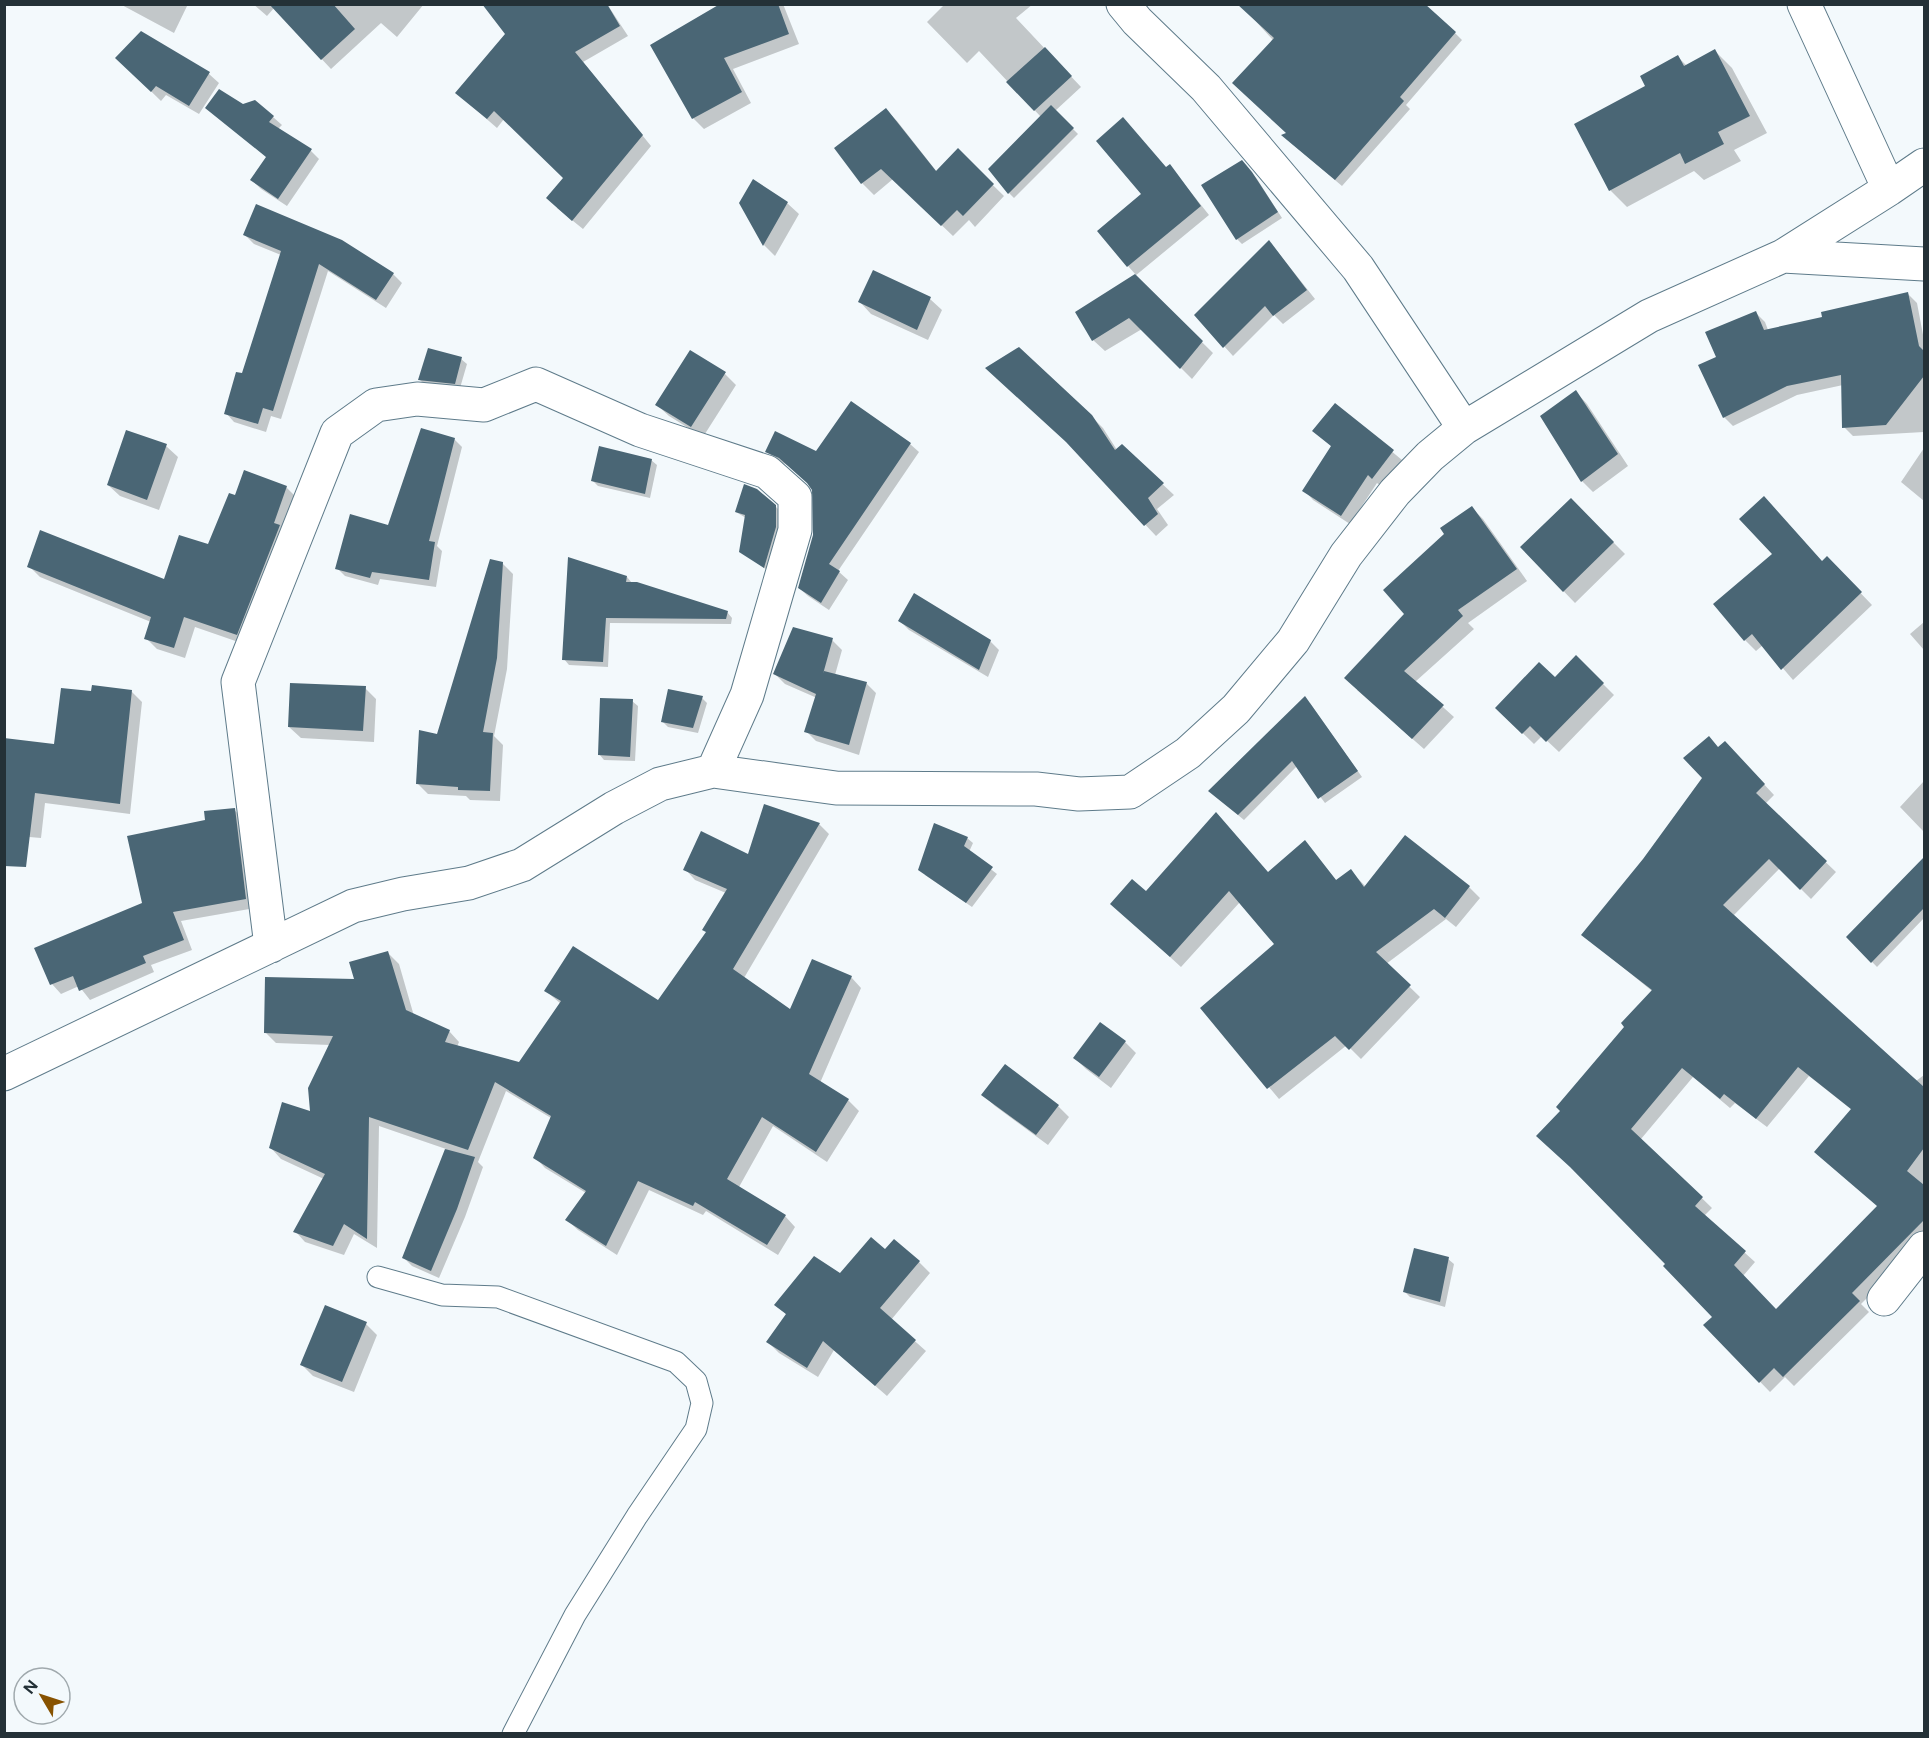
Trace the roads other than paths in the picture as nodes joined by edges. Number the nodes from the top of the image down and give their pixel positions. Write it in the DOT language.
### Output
graph roads {
  1 [pos="1123,4"];
  2 [pos="1804,4"];
  3 [pos="1924,165"];
  4 [pos="1889,189"];
  5 [pos="1783,256"];
  6 [pos="1924,264"];
  7 [pos="1464,428"];
  8 [pos="713,771"];
  9 [pos="271,946"];
  10 [pos="4,1074"];
  11 [pos="1924,1248"];
  12 [pos="378,1277"];
  13 [pos="1884,1299"];
  14 [pos="513,1734"];
  1 -- 7 [label="street"];
  2 -- 4 [label="street"];
  3 -- 4 [label="street"];
  4 -- 5 [label="street"];
  5 -- 6 [label="street"];
  5 -- 7 [label="street"];
  7 -- 8 [label="street"];
  8 -- 9 [label="street"];
  8 -- 9 [label="street"];
  9 -- 10 [label="street"];
  11 -- 13 [label="street"];
  12 -- 14 [label="lane"];
}
